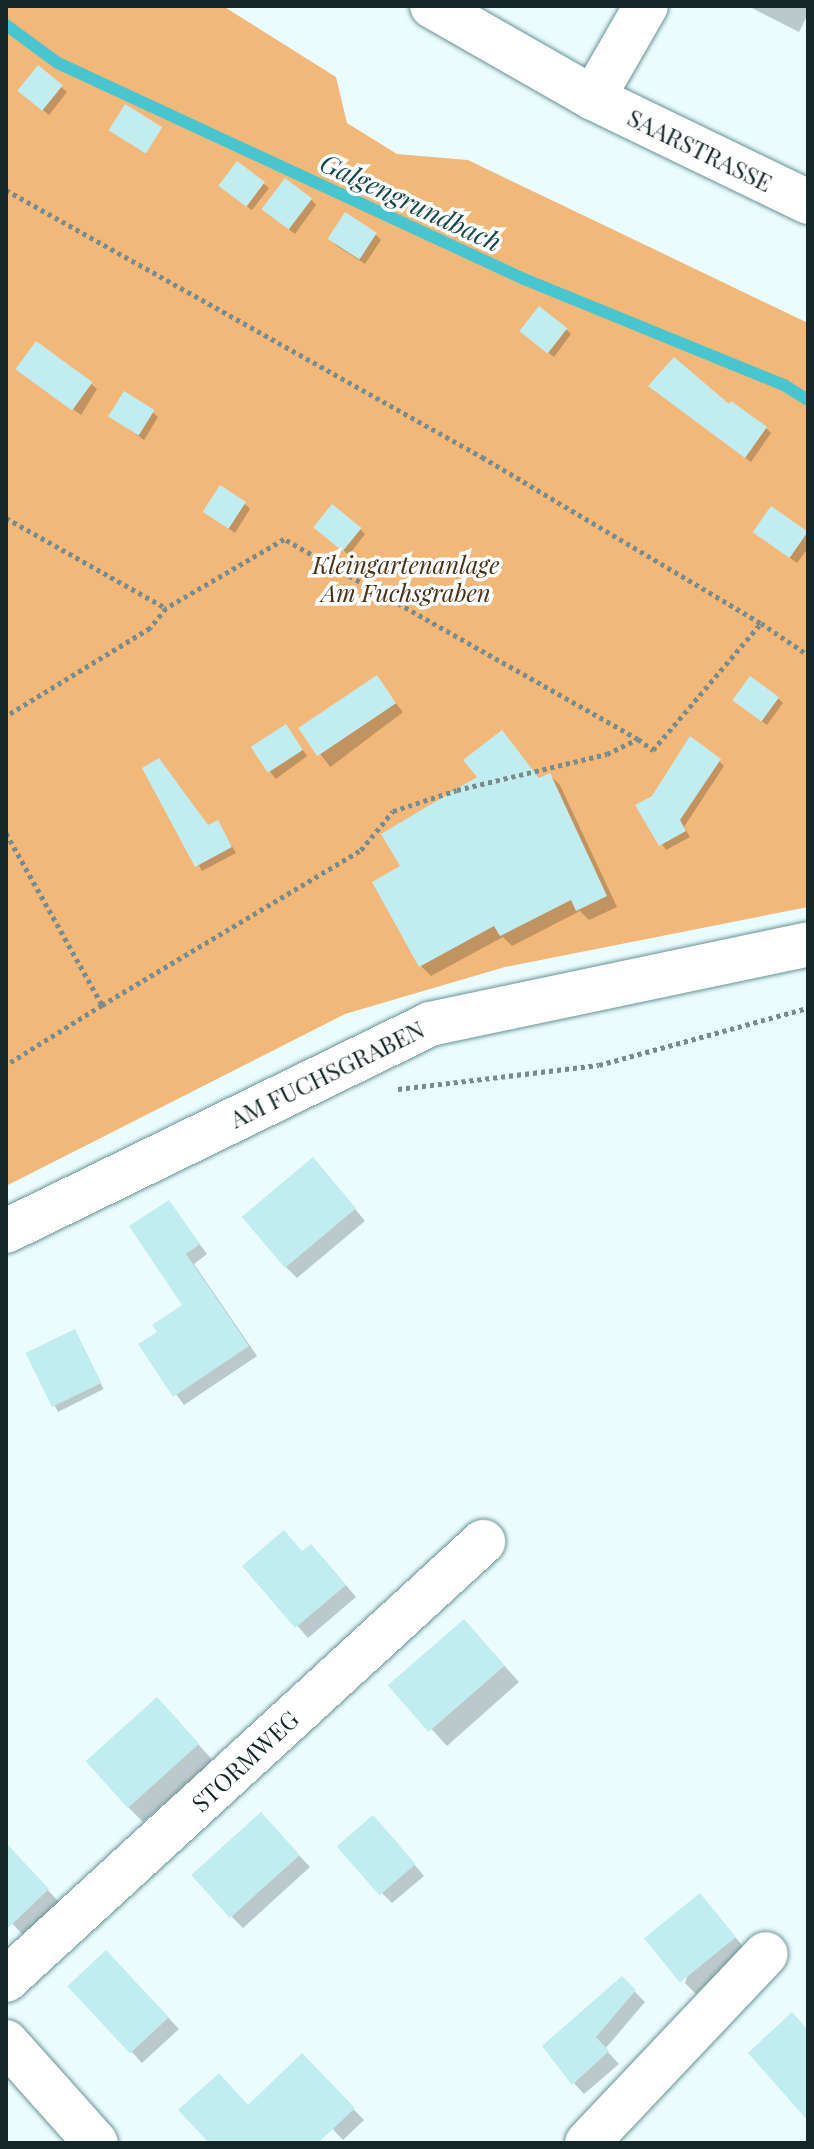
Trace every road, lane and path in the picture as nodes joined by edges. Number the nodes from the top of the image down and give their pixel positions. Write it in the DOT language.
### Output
graph roads {
  1 [pos="432,6"];
  2 [pos="646,6"];
  3 [pos="593,98"];
  4 [pos="6,190"];
  5 [pos="808,202"];
  6 [pos="6,518"];
  7 [pos="166,608"];
  8 [pos="761,623"];
  9 [pos="808,655"];
  10 [pos="6,716"];
  11 [pos="638,739"];
  12 [pos="6,833"];
  13 [pos="808,944"];
  14 [pos="102,1005"];
  15 [pos="808,1008"];
  16 [pos="6,1065"];
  17 [pos="384,1093"];
  18 [pos="6,1231"];
  19 [pos="483,1542"];
  20 [pos="766,1954"];
  21 [pos="6,1980"];
  22 [pos="6,2042"];
  23 [pos="96,2143"];
  24 [pos="587,2143"];
  1 -- 3 [label="street, SAARSTRASSE"];
  2 -- 3 [label="street"];
  3 -- 5 [label="street, SAARSTRASSE"];
  4 -- 8 [label="path"];
  6 -- 7 [label="path"];
  7 -- 10 [label="path"];
  7 -- 11 [label="path"];
  8 -- 9 [label="path"];
  8 -- 11 [label="path"];
  11 -- 14 [label="path"];
  12 -- 14 [label="path"];
  13 -- 18 [label="street, AM FUCHSGRABEN"];
  14 -- 16 [label="path"];
  15 -- 17 [label="path"];
  19 -- 21 [label="street, STORMWEG"];
  20 -- 24 [label="street"];
  22 -- 23 [label="street"];
}
